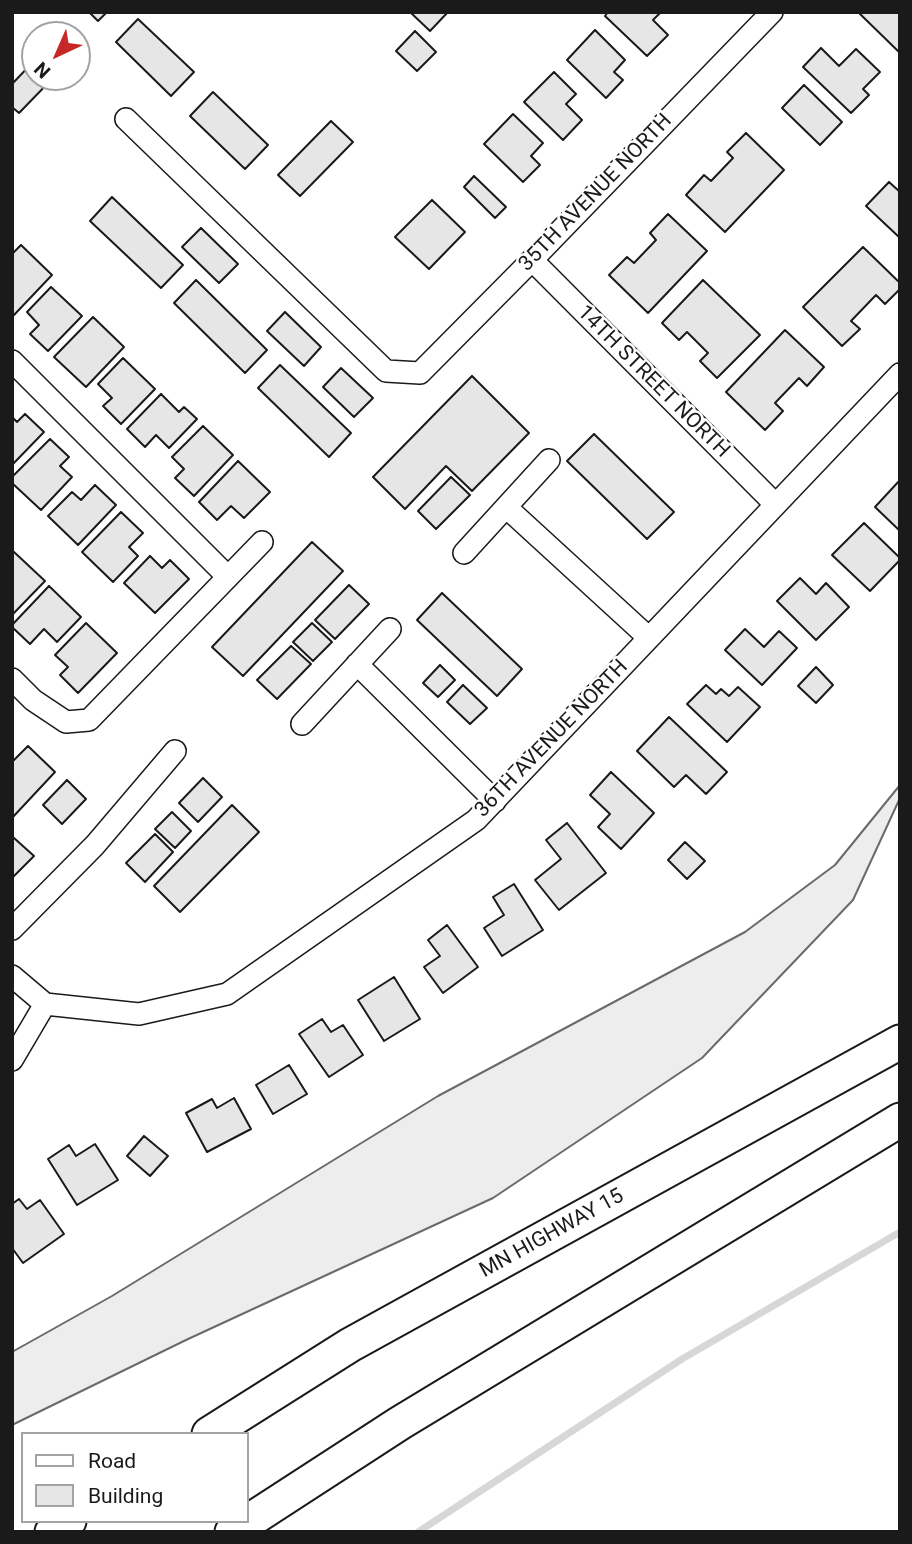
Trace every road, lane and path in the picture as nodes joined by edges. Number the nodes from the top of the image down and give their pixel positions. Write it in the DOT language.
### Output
graph roads {
  1 [pos="772,12"];
  2 [pos="126,120"];
  3 [pos="532,260"];
  4 [pos="12,361"];
  5 [pos="900,374"];
  6 [pos="549,460"];
  7 [pos="775,504"];
  8 [pos="506,507"];
  9 [pos="262,542"];
  10 [pos="464,553"];
  11 [pos="228,577"];
  12 [pos="390,629"];
  13 [pos="649,638"];
  14 [pos="357,664"];
  15 [pos="12,679"];
  16 [pos="302,724"];
  17 [pos="175,751"];
  18 [pos="495,801"];
  19 [pos="12,929"];
  20 [pos="12,976"];
  21 [pos="45,1004"];
  22 [pos="900,1042"];
  23 [pos="12,1060"];
  24 [pos="900,1120"];
  25 [pos="212,1432"];
  26 [pos="248,1522"];
  1 -- 3 [label="street, 35TH AVENUE NORTH"];
  2 -- 3 [label="street, 35TH AVENUE NORTH"];
  3 -- 7 [label="street, 14TH STREET NORTH"];
  4 -- 11 [label="street"];
  5 -- 7 [label="street, 36TH AVENUE NORTH"];
  6 -- 8 [label="street"];
  7 -- 13 [label="street, 36TH AVENUE NORTH"];
  8 -- 10 [label="street"];
  8 -- 13 [label="street"];
  9 -- 11 [label="street"];
  11 -- 15 [label="street"];
  12 -- 14 [label="street"];
  13 -- 18 [label="street, 36TH AVENUE NORTH"];
  14 -- 16 [label="street"];
  14 -- 18 [label="street"];
  17 -- 19 [label="street"];
  18 -- 21 [label="street, 36TH AVENUE NORTH"];
  20 -- 21 [label="street"];
  21 -- 23 [label="street"];
  22 -- 25 [label="highway, MN HIGHWAY 15"];
  24 -- 26 [label="highway"];
}
